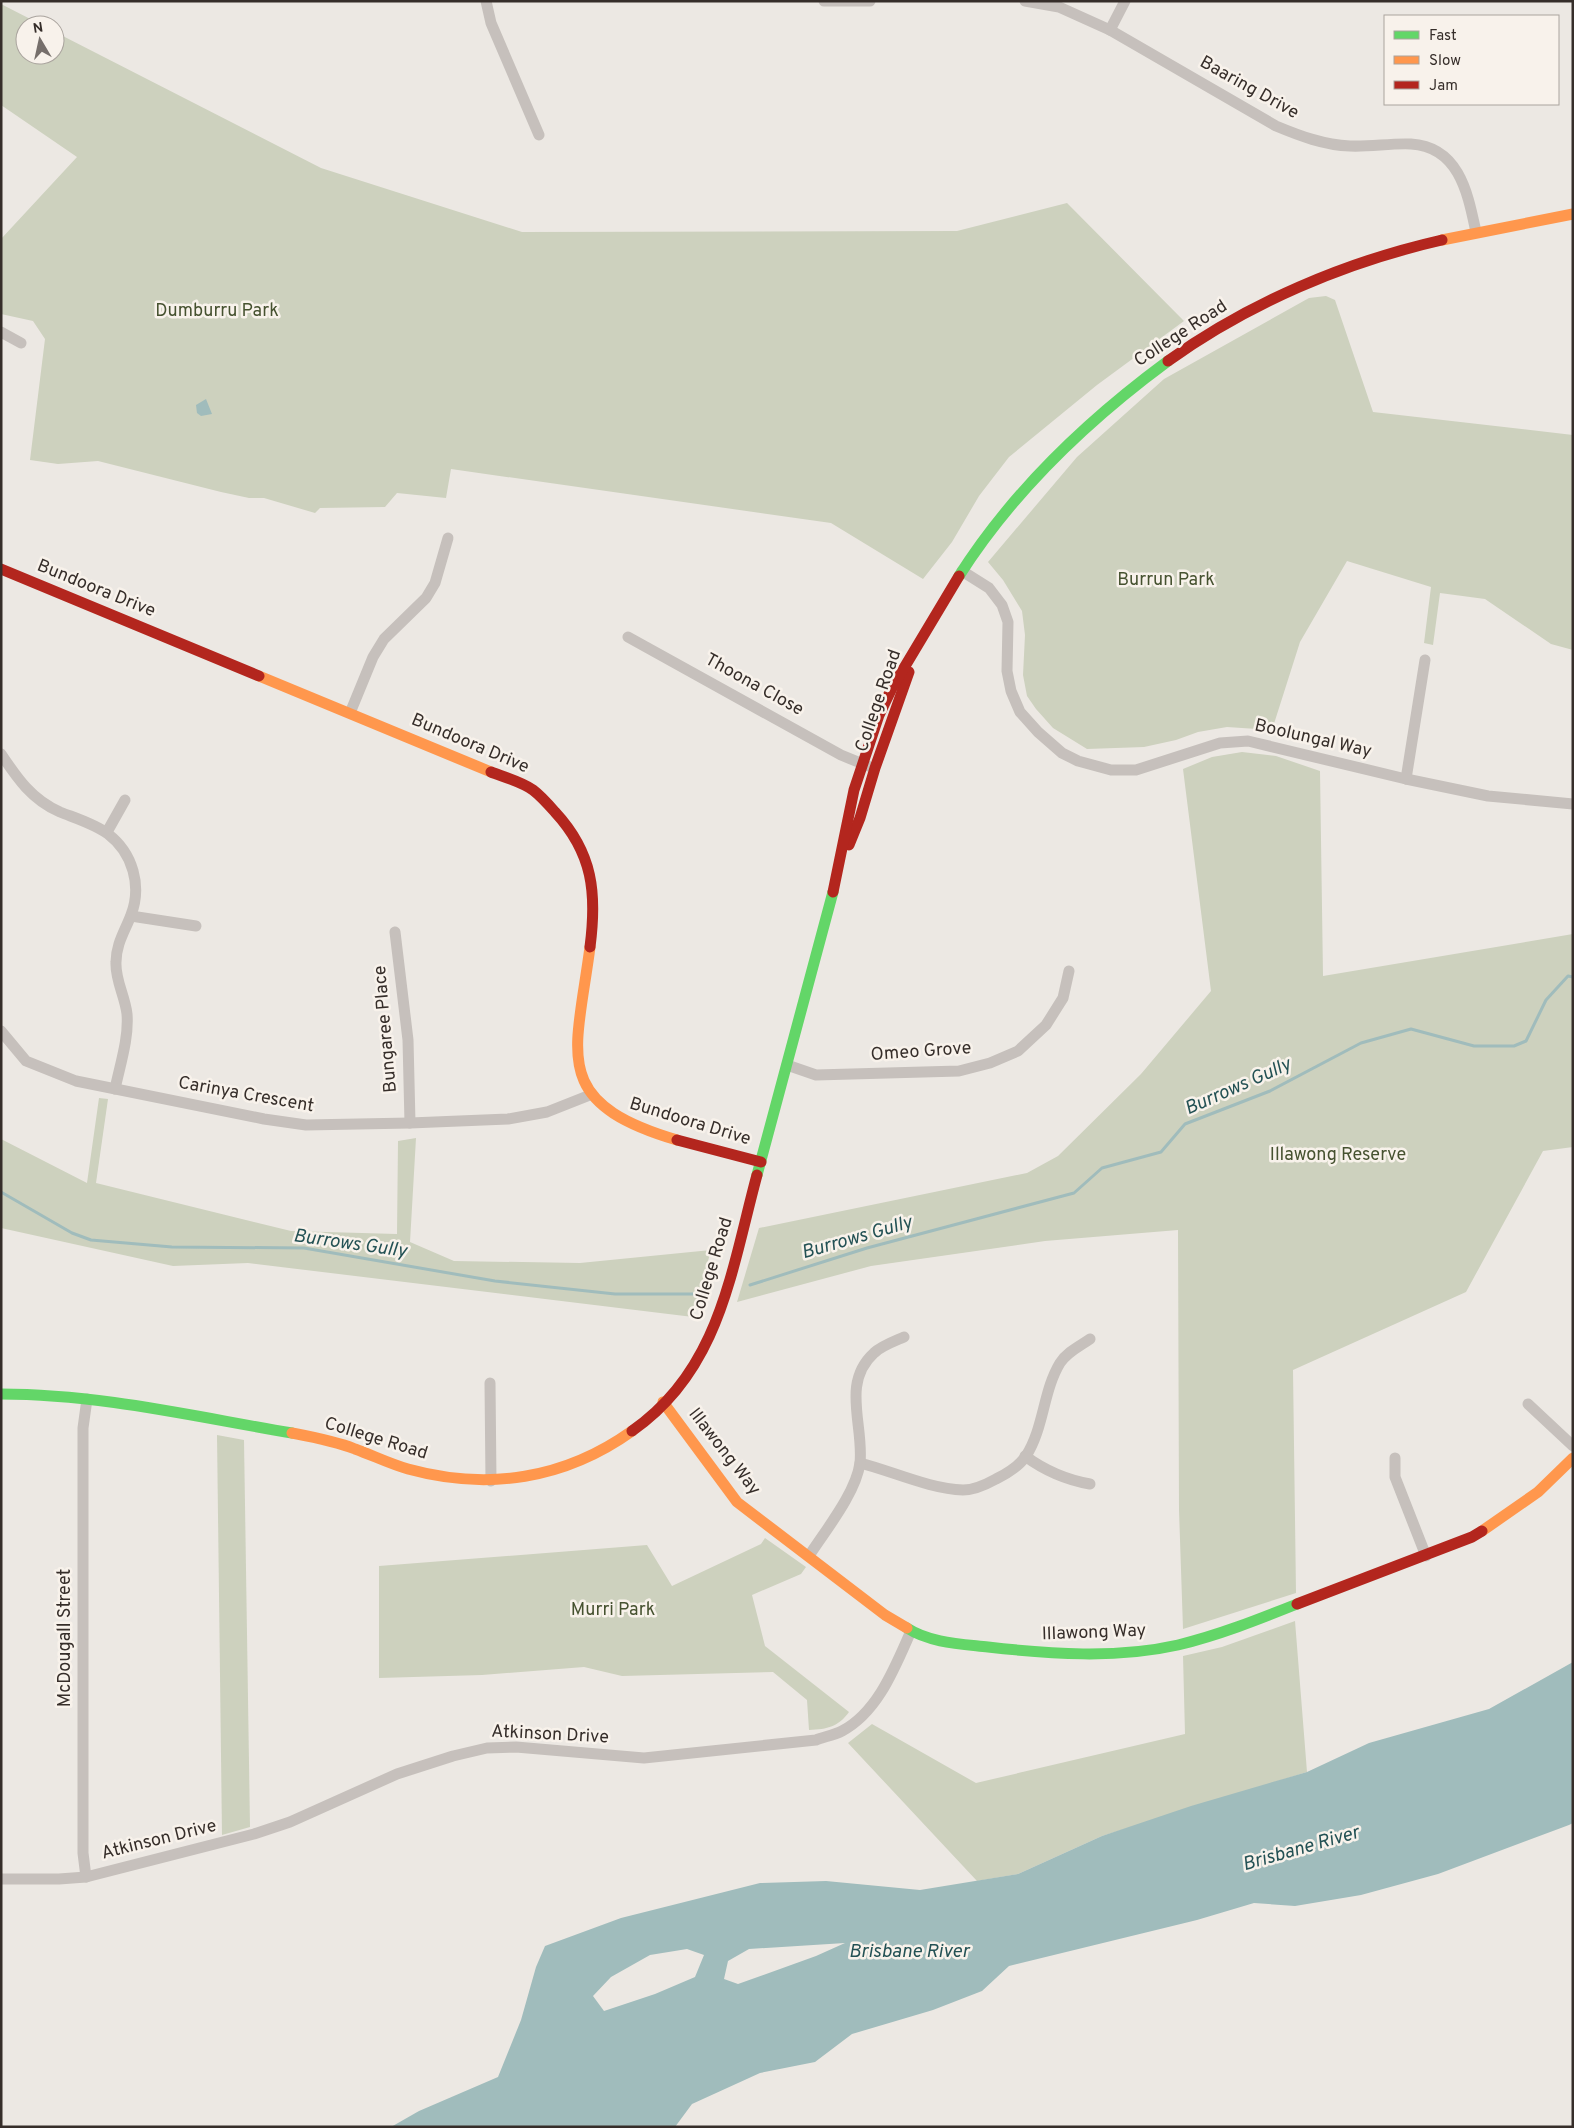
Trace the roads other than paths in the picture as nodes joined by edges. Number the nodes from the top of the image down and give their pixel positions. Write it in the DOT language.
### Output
graph roads {
  1 [pos="486,1"];
  2 [pos="824,1"];
  3 [pos="870,1"];
  4 [pos="1025,1"];
  5 [pos="1125,1"];
  6 [pos="1110,30"];
  7 [pos="539,135"];
  8 [pos="1573,214"];
  9 [pos="1476,232"];
  10 [pos="1,332"];
  11 [pos="21,343"];
  12 [pos="448,538"];
  13 [pos="1,569"];
  14 [pos="962,571"];
  15 [pos="628,637"];
  16 [pos="917,646"];
  17 [pos="1425,660"];
  18 [pos="350,713"];
  19 [pos="1,754"];
  20 [pos="863,764"];
  21 [pos="874,768"];
  22 [pos="1406,779"];
  23 [pos="125,800"];
  24 [pos="1573,804"];
  25 [pos="107,832"];
  26 [pos="839,868"];
  27 [pos="131,916"];
  28 [pos="196,926"];
  29 [pos="395,932"];
  30 [pos="1069,971"];
  31 [pos="1,1032"];
  32 [pos="787,1065"];
  33 [pos="115,1088"];
  34 [pos="590,1095"];
  35 [pos="410,1123"];
  36 [pos="761,1162"];
  37 [pos="904,1337"];
  38 [pos="1090,1339"];
  39 [pos="490,1383"];
  40 [pos="1,1394"];
  41 [pos="87,1399"];
  42 [pos="663,1402"];
  43 [pos="1528,1404"];
  44 [pos="1573,1446"];
  45 [pos="1025,1456"];
  46 [pos="1395,1458"];
  47 [pos="1573,1458"];
  48 [pos="860,1463"];
  49 [pos="491,1481"];
  50 [pos="1090,1484"];
  51 [pos="809,1556"];
  52 [pos="1426,1556"];
  53 [pos="910,1631"];
  54 [pos="86,1877"];
  55 [pos="1,1879"];
  1 -- 7 [label="street"];
  2 -- 3 [label="street"];
  4 -- 6 [label="street, Baaring Drive"];
  5 -- 6 [label="street"];
  6 -- 9 [label="street, Baaring Drive"];
  8 -- 9 [label="main road, College Road"];
  9 -- 14 [label="main road, College Road"];
  10 -- 11 [label="street"];
  12 -- 18 [label="street"];
  13 -- 18 [label="main road, Bundoora Drive"];
  14 -- 16 [label="main road, College Road"];
  14 -- 22 [label="street, Boolungal Way"];
  15 -- 20 [label="street, Thoona Close"];
  16 -- 20 [label="main road, College Road"];
  16 -- 21 [label="main road, College Road"];
  17 -- 22 [label="street"];
  18 -- 34 [label="main road, Bundoora Drive"];
  19 -- 25 [label="street"];
  20 -- 21 [label="street, College Road"];
  20 -- 26 [label="main road, College Road"];
  21 -- 26 [label="main road, College Road"];
  22 -- 24 [label="street, Boolungal Way"];
  23 -- 25 [label="street"];
  25 -- 27 [label="street"];
  26 -- 32 [label="main road, College Road"];
  27 -- 28 [label="street"];
  27 -- 33 [label="street"];
  29 -- 35 [label="street, Bungaree Place"];
  30 -- 32 [label="street, Omeo Grove"];
  31 -- 33 [label="street, Carinya Crescent"];
  32 -- 36 [label="main road, College Road"];
  33 -- 35 [label="street, Carinya Crescent"];
  34 -- 35 [label="street, Carinya Crescent"];
  34 -- 36 [label="main road, Bundoora Drive"];
  36 -- 42 [label="main road, College Road"];
  37 -- 48 [label="street"];
  38 -- 45 [label="street"];
  39 -- 49 [label="street"];
  40 -- 41 [label="main road, College Road"];
  41 -- 49 [label="main road, College Road"];
  41 -- 54 [label="street, McDougall Street"];
  42 -- 49 [label="main road, College Road"];
  42 -- 51 [label="main road, Illawong Way"];
  43 -- 44 [label="street"];
  45 -- 48 [label="street"];
  45 -- 50 [label="street"];
  46 -- 52 [label="street"];
  47 -- 52 [label="main road, Illawong Way"];
  48 -- 51 [label="street"];
  51 -- 53 [label="main road, Illawong Way"];
  52 -- 53 [label="main road, Illawong Way"];
  53 -- 54 [label="street, Atkinson Drive"];
  54 -- 55 [label="street, Atkinson Drive"];
}
